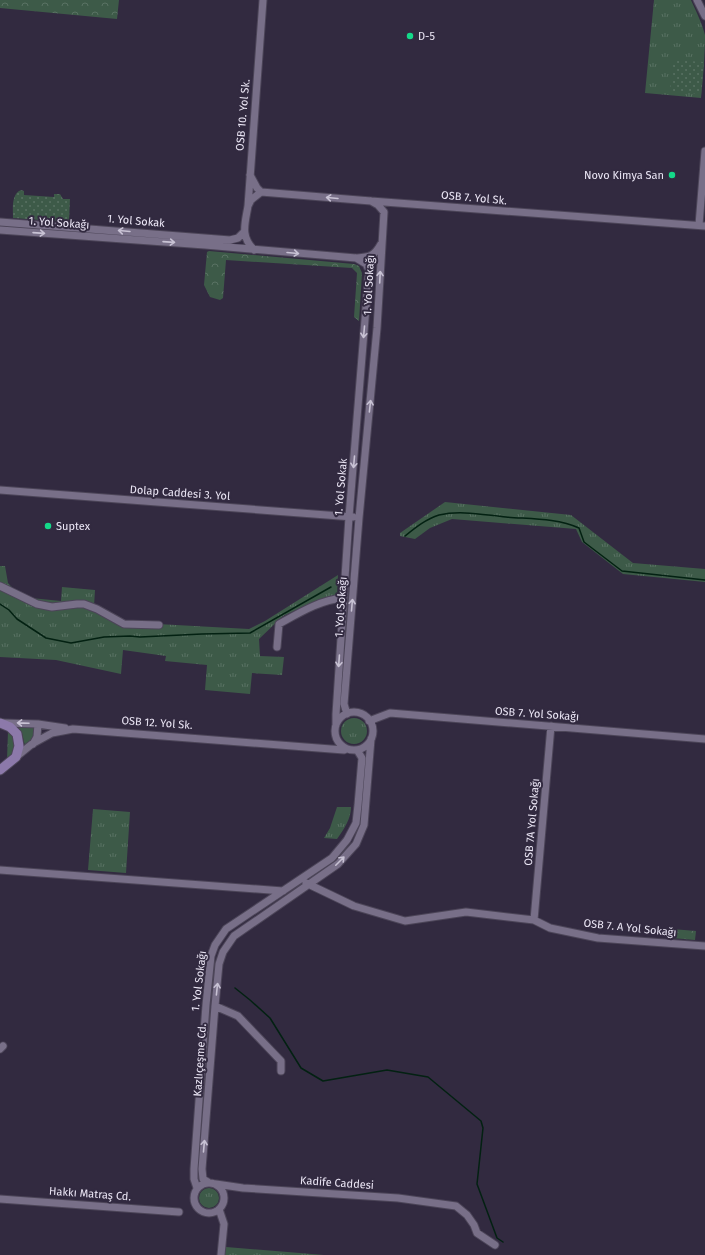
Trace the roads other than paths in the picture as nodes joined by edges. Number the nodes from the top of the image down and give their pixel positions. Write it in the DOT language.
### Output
graph roads {
  1 [pos="264,0"];
  2 [pos="696,0"];
  3 [pos="705,16"];
  4 [pos="705,151"];
  5 [pos="250,174"];
  6 [pos="261,192"];
  7 [pos="371,201"];
  8 [pos="395,202"];
  9 [pos="248,206"];
  10 [pos="384,212"];
  11 [pos="0,222"];
  12 [pos="702,226"];
  13 [pos="0,230"];
  14 [pos="244,232"];
  15 [pos="205,241"];
  16 [pos="382,244"];
  17 [pos="254,250"];
  18 [pos="356,258"];
  19 [pos="0,490"];
  20 [pos="349,517"];
  21 [pos="359,518"];
  22 [pos="0,586"];
  23 [pos="343,598"];
  24 [pos="159,625"];
  25 [pos="277,647"];
  26 [pos="347,714"];
  27 [pos="369,721"];
  28 [pos="0,723"];
  29 [pos="38,724"];
  30 [pos="336,725"];
  31 [pos="551,726"];
  32 [pos="73,729"];
  33 [pos="371,739"];
  34 [pos="705,739"];
  35 [pos="337,740"];
  36 [pos="32,744"];
  37 [pos="323,748"];
  38 [pos="346,749"];
  39 [pos="357,750"];
  40 [pos="16,757"];
  41 [pos="0,770"];
  42 [pos="0,870"];
  43 [pos="301,880"];
  44 [pos="309,885"];
  45 [pos="283,891"];
  46 [pos="292,896"];
  47 [pos="534,920"];
  48 [pos="705,946"];
  49 [pos="215,1006"];
  50 [pos="281,1071"];
  51 [pos="208,1182"];
  52 [pos="216,1184"];
  53 [pos="197,1188"];
  54 [pos="0,1199"];
  55 [pos="219,1209"];
  56 [pos="179,1212"];
  57 [pos="495,1245"];
  58 [pos="221,1255"];
  1 -- 5 [label="street, OSB 10. Yol Sk."];
  2 -- 3 [label="street"];
  4 -- 12 [label="street"];
  5 -- 6 [label="street"];
  5 -- 9 [label="street, OSB 10. Yol Sk."];
  7 -- 6 [label="street, OSB 7. Yol Sk., one-way"];
  6 -- 9 [label="street"];
  7 -- 8 [label="street, OSB 7. Yol Sk."];
  7 -- 10 [label="street"];
  8 -- 10 [label="street"];
  8 -- 12 [label="street, OSB 7. Yol Sk."];
  9 -- 14 [label="street, OSB 10. Yol Sk."];
  10 -- 16 [label="street"];
  15 -- 11 [label="street, 1. Yol Sokak, one-way"];
  13 -- 15 [label="street, 1. Yol Sokağı, one-way"];
  14 -- 15 [label="street, 1. Yol Sokak"];
  14 -- 17 [label="street"];
  15 -- 17 [label="street, 1. Yol Sokağı"];
  16 -- 18 [label="street, 1. Yol Sokağı"];
  21 -- 16 [label="street, 1. Yol Sokağı, one-way"];
  17 -- 18 [label="street, 1. Yol Sokağı, one-way"];
  18 -- 20 [label="street, 1. Yol Sokak, one-way"];
  19 -- 20 [label="street, Dolap Caddesi 3. Yol"];
  20 -- 21 [label="street, Dolap Caddesi 3. Yol"];
  20 -- 23 [label="street, 1. Yol Sokak"];
  26 -- 21 [label="street, 1. Yol Sokağı, one-way"];
  22 -- 24 [label="street"];
  23 -- 25 [label="street"];
  23 -- 30 [label="street, 1. Yol Sokak, one-way"];
  26 -- 27 [label="street"];
  26 -- 30 [label="street"];
  27 -- 31 [label="street, OSB 7. Yol Sokağı"];
  27 -- 33 [label="street"];
  29 -- 28 [label="street, one-way"];
  28 -- 40 [label="main road"];
  29 -- 32 [label="street"];
  29 -- 36 [label="street"];
  30 -- 35 [label="street"];
  31 -- 34 [label="street, OSB 7. Yol Sokağı"];
  31 -- 47 [label="street, OSB 7A Yol Sokağı"];
  32 -- 36 [label="street, OSB 12. Yol Sk."];
  32 -- 37 [label="street, OSB 12. Yol Sk."];
  33 -- 39 [label="street"];
  44 -- 33 [label="street, one-way"];
  35 -- 37 [label="street"];
  35 -- 38 [label="street"];
  36 -- 40 [label="street, OSB 12. Yol Sk."];
  37 -- 38 [label="street, OSB 12. Yol Sk."];
  38 -- 39 [label="street"];
  39 -- 43 [label="street, 1. Yol Sokağı"];
  40 -- 41 [label="main road, OSB 12. Yol Sk."];
  42 -- 45 [label="street"];
  43 -- 44 [label="street, OSB 7. A Yol Sokağı"];
  43 -- 45 [label="street, 1. Yol Sokağı"];
  44 -- 46 [label="street, Kazlıçeşme Cd."];
  44 -- 47 [label="street, OSB 7. A Yol Sokağı"];
  45 -- 46 [label="street"];
  45 -- 53 [label="street, 1. Yol Sokağı"];
  49 -- 46 [label="street, Kazlıçeşme Cd., one-way"];
  47 -- 48 [label="street, OSB 7. A Yol Sokağı"];
  49 -- 50 [label="street"];
  51 -- 49 [label="street, Kazlıçeşme Cd., one-way"];
  51 -- 52 [label="street"];
  51 -- 53 [label="street"];
  52 -- 55 [label="street"];
  52 -- 57 [label="street, Kadife Caddesi"];
  53 -- 55 [label="street"];
  54 -- 56 [label="street, Hakkı Matraş Cd."];
  55 -- 58 [label="street"];
}
